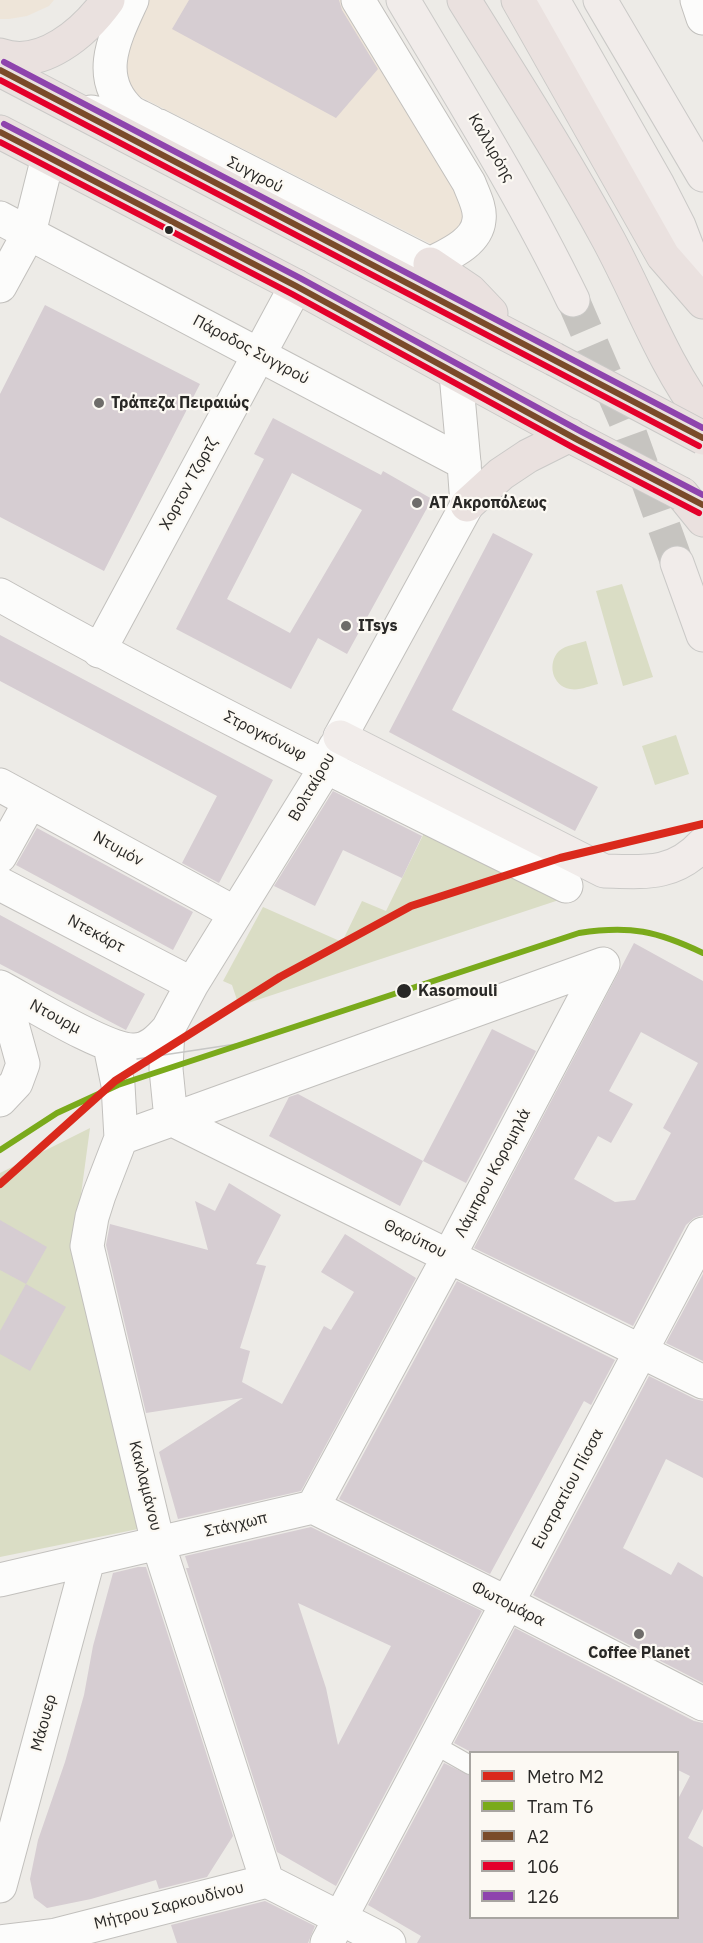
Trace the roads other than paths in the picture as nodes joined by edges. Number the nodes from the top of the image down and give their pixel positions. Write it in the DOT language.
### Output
graph roads {
  1 [pos="86,0"];
  2 [pos="108,0"];
  3 [pos="132,0"];
  4 [pos="358,0"];
  5 [pos="402,0"];
  6 [pos="464,0"];
  7 [pos="518,0"];
  8 [pos="553,0"];
  9 [pos="600,0"];
  10 [pos="697,0"];
  11 [pos="703,18"];
  12 [pos="0,49"];
  13 [pos="0,56"];
  14 [pos="0,70"];
  15 [pos="73,109"];
  16 [pos="159,126"];
  17 [pos="0,132"];
  18 [pos="48,157"];
  19 [pos="703,176"];
  20 [pos="0,218"];
  21 [pos="29,233"];
  22 [pos="430,264"];
  23 [pos="0,286"];
  24 [pos="296,286"];
  25 [pos="703,289"];
  26 [pos="573,300"];
  27 [pos="703,302"];
  28 [pos="543,353"];
  29 [pos="260,355"];
  30 [pos="456,374"];
  31 [pos="703,416"];
  32 [pos="574,438"];
  33 [pos="703,438"];
  34 [pos="464,463"];
  35 [pos="692,500"];
  36 [pos="467,505"];
  37 [pos="703,520"];
  38 [pos="677,563"];
  39 [pos="0,595"];
  40 [pos="703,635"];
  41 [pos="99,651"];
  42 [pos="340,737"];
  43 [pos="326,767"];
  44 [pos="0,785"];
  45 [pos="30,802"];
  46 [pos="703,844"];
  47 [pos="0,856"];
  48 [pos="0,884"];
  49 [pos="566,886"];
  50 [pos="235,913"];
  51 [pos="192,984"];
  52 [pos="1,988"];
  53 [pos="168,1029"];
  54 [pos="110,1046"];
  55 [pos="0,1100"];
  56 [pos="171,1119"];
  57 [pos="121,1138"];
  58 [pos="703,1234"];
  59 [pos="449,1256"];
  60 [pos="641,1351"];
  61 [pos="703,1382"];
  62 [pos="313,1507"];
  63 [pos="159,1543"];
  64 [pos="88,1560"];
  65 [pos="0,1580"];
  66 [pos="507,1603"];
  67 [pos="703,1704"];
  68 [pos="433,1744"];
  69 [pos="469,1764"];
  70 [pos="267,1881"];
  71 [pos="0,1886"];
  72 [pos="333,1930"];
  73 [pos="0,1941"];
  74 [pos="389,1943"];
  1 -- 12 [label="highway"];
  2 -- 13 [label="highway"];
  3 -- 16 [label="street"];
  4 -- 22 [label="street"];
  5 -- 26 [label="main road, Καλλιρόης"];
  6 -- 31 [label="highway"];
  7 -- 27 [label="highway"];
  8 -- 25 [label="main road"];
  9 -- 19 [label="main road"];
  10 -- 11 [label="street"];
  14 -- 15 [label="highway"];
  15 -- 16 [label="street, Συγγρού"];
  15 -- 28 [label="highway"];
  16 -- 22 [label="street, Συγγρού"];
  17 -- 18 [label="highway"];
  18 -- 21 [label="street"];
  18 -- 24 [label="highway"];
  20 -- 21 [label="street, Πάροδος Συγγρού"];
  21 -- 23 [label="street"];
  21 -- 29 [label="street, Πάροδος Συγγρού"];
  22 -- 28 [label="highway"];
  24 -- 29 [label="street, Χορτον Τζορτζ"];
  24 -- 30 [label="highway"];
  28 -- 33 [label="highway, bridge"];
  29 -- 34 [label="street, Πάροδος Συγγρού"];
  29 -- 41 [label="street, Χορτον Τζορτζ"];
  30 -- 32 [label="highway"];
  30 -- 34 [label="street"];
  32 -- 35 [label="highway, bridge"];
  32 -- 36 [label="highway"];
  34 -- 36 [label="street"];
  35 -- 37 [label="highway"];
  36 -- 42 [label="street, Βολταίρου"];
  38 -- 40 [label="main road"];
  39 -- 41 [label="street, Στρογκόνωφ"];
  41 -- 43 [label="street, Στρογκόνωφ"];
  42 -- 43 [label="street, Βολταίρου"];
  42 -- 46 [label="main road"];
  43 -- 49 [label="street, Στρογκόνωφ"];
  43 -- 50 [label="street, Βολταίρου"];
  44 -- 45 [label="street, Ντυμόν"];
  45 -- 47 [label="street"];
  45 -- 50 [label="street, Ντυμόν"];
  48 -- 51 [label="street, Ντεκάρτ"];
  50 -- 51 [label="street, Βολταίρου"];
  51 -- 53 [label="street, Βολταίρου"];
  52 -- 54 [label="street, Ντουρμ"];
  52 -- 55 [label="street"];
  53 -- 54 [label="street"];
  53 -- 56 [label="street, Βολταίρου"];
  54 -- 57 [label="street, Κακλαμάνου"];
  56 -- 57 [label="street"];
  56 -- 59 [label="street, Θαρύπου"];
  56 -- 59 [label="street, Λάμπρου Κορομηλά"];
  57 -- 63 [label="street, Κακλαμάνου"];
  58 -- 60 [label="street, Ευστρατίου Πίσσα"];
  59 -- 60 [label="street, Θαρύπου"];
  59 -- 62 [label="street, Λάμπρου Κορομηλά"];
  60 -- 61 [label="street, Θαρύπου"];
  60 -- 66 [label="street, Ευστρατίου Πίσσα"];
  62 -- 63 [label="street, Στάγχωπ"];
  62 -- 66 [label="street, Φωτομάρα"];
  63 -- 64 [label="street, Στάγχωπ"];
  63 -- 70 [label="street, Κακλαμάνου"];
  64 -- 65 [label="street, Στάγχωπ"];
  64 -- 71 [label="street, Μάουερ"];
  66 -- 67 [label="street, Φωτομάρα"];
  66 -- 68 [label="street, Ευστρατίου Πίσσα"];
  68 -- 69 [label="lane"];
  68 -- 72 [label="street, Ευστρατίου Πίσσα"];
  70 -- 72 [label="street"];
  70 -- 73 [label="street, Μήτρου Σαρκουδίνου"];
  72 -- 74 [label="street"];
}
